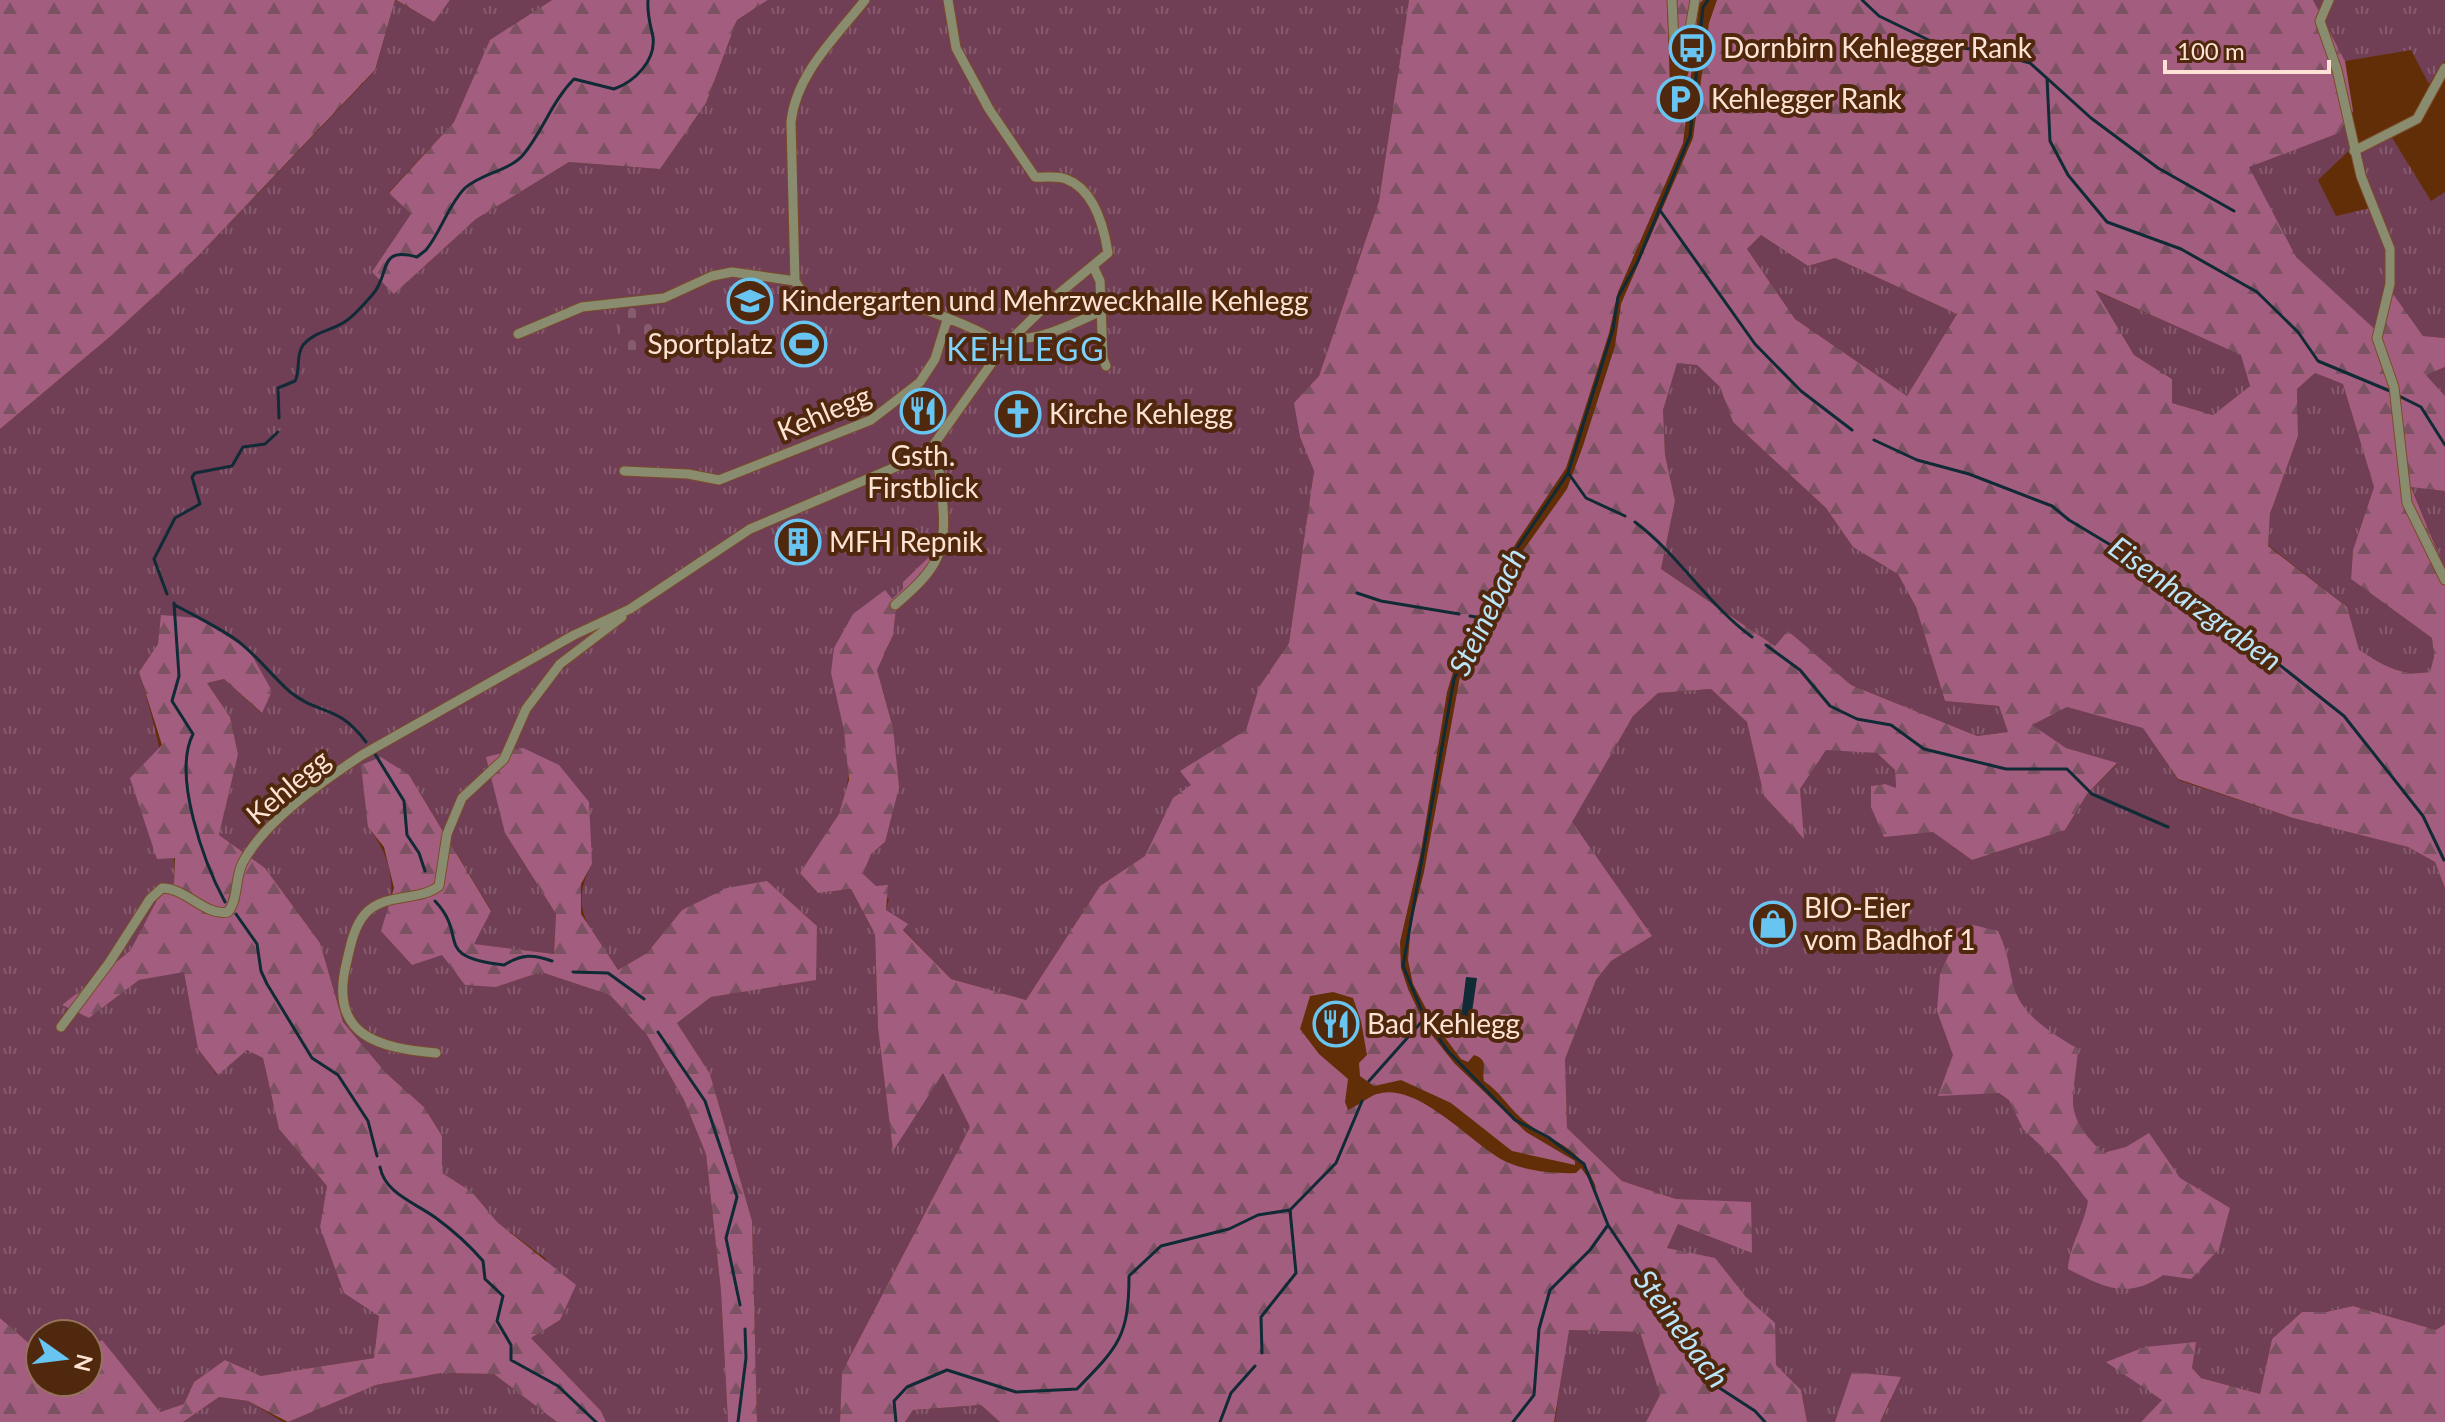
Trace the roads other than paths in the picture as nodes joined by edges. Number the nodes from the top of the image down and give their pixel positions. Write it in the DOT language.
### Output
graph roads {
  1 [pos="865,0"];
  2 [pos="948,0"];
  3 [pos="1672,0"];
  4 [pos="1695,0"];
  5 [pos="2329,0"];
  6 [pos="2445,68"];
  7 [pos="2354,151"];
  8 [pos="1094,268"];
  9 [pos="795,281"];
  10 [pos="1101,311"];
  11 [pos="947,320"];
  12 [pos="518,334"];
  13 [pos="1014,337"];
  14 [pos="1003,347"];
  15 [pos="1106,366"];
  16 [pos="932,447"];
  17 [pos="624,471"];
  18 [pos="2445,580"];
  19 [pos="895,605"];
  20 [pos="630,609"];
  21 [pos="61,1027"];
  22 [pos="436,1053"];
  1 -- 9 [label="street"];
  2 -- 8 [label="street"];
  3 -- 4 [label="street"];
  5 -- 7 [label="street"];
  6 -- 7 [label="street"];
  7 -- 18 [label="street"];
  8 -- 10 [label="street"];
  8 -- 13 [label="street, Kehlegg"];
  9 -- 11 [label="street"];
  9 -- 12 [label="street"];
  10 -- 13 [label="street"];
  10 -- 15 [label="street"];
  11 -- 14 [label="street"];
  11 -- 17 [label="street, Kehlegg"];
  13 -- 14 [label="street, Kehlegg"];
  14 -- 16 [label="street, Kehlegg"];
  16 -- 19 [label="street"];
  16 -- 20 [label="street, Kehlegg"];
  20 -- 21 [label="street, Kehlegg"];
  20 -- 22 [label="street, Kehlegg"];
}
